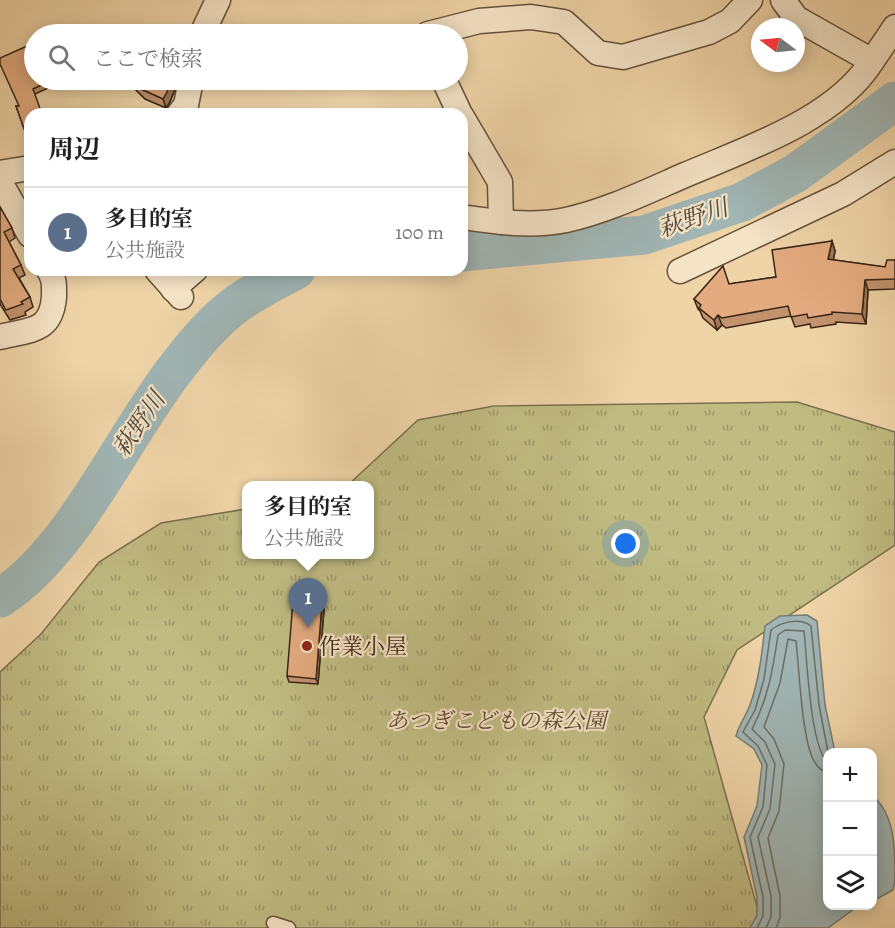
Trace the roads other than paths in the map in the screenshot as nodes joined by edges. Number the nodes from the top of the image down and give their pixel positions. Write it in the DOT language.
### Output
graph roads {
  1 [pos="218,0"];
  2 [pos="750,0"];
  3 [pos="783,0"];
  4 [pos="207,24"];
  5 [pos="467,24"];
  6 [pos="895,27"];
  7 [pos="872,61"];
  8 [pos="189,90"];
  9 [pos="449,90"];
  10 [pos="184,108"];
  11 [pos="457,108"];
  12 [pos="468,128"];
  13 [pos="895,162"];
  14 [pos="24,169"];
  15 [pos="0,173"];
  16 [pos="0,182"];
  17 [pos="468,218"];
  18 [pos="501,222"];
  19 [pos="24,225"];
  20 [pos="681,271"];
  21 [pos="58,276"];
  22 [pos="162,276"];
  23 [pos="190,276"];
  24 [pos="0,336"];
  25 [pos="273,923"];
  26 [pos="289,928"];
  1 -- 4 [label="street"];
  2 -- 5 [label="street"];
  3 -- 7 [label="street"];
  6 -- 7 [label="street"];
  7 -- 18 [label="street"];
  8 -- 10 [label="street"];
  9 -- 11 [label="street"];
  12 -- 18 [label="street"];
  13 -- 20 [label="street"];
  14 -- 15 [label="street"];
  16 -- 19 [label="street"];
  17 -- 18 [label="street"];
  21 -- 24 [label="street"];
  22 -- 23 [label="street"];
  25 -- 26 [label="lane"];
}
